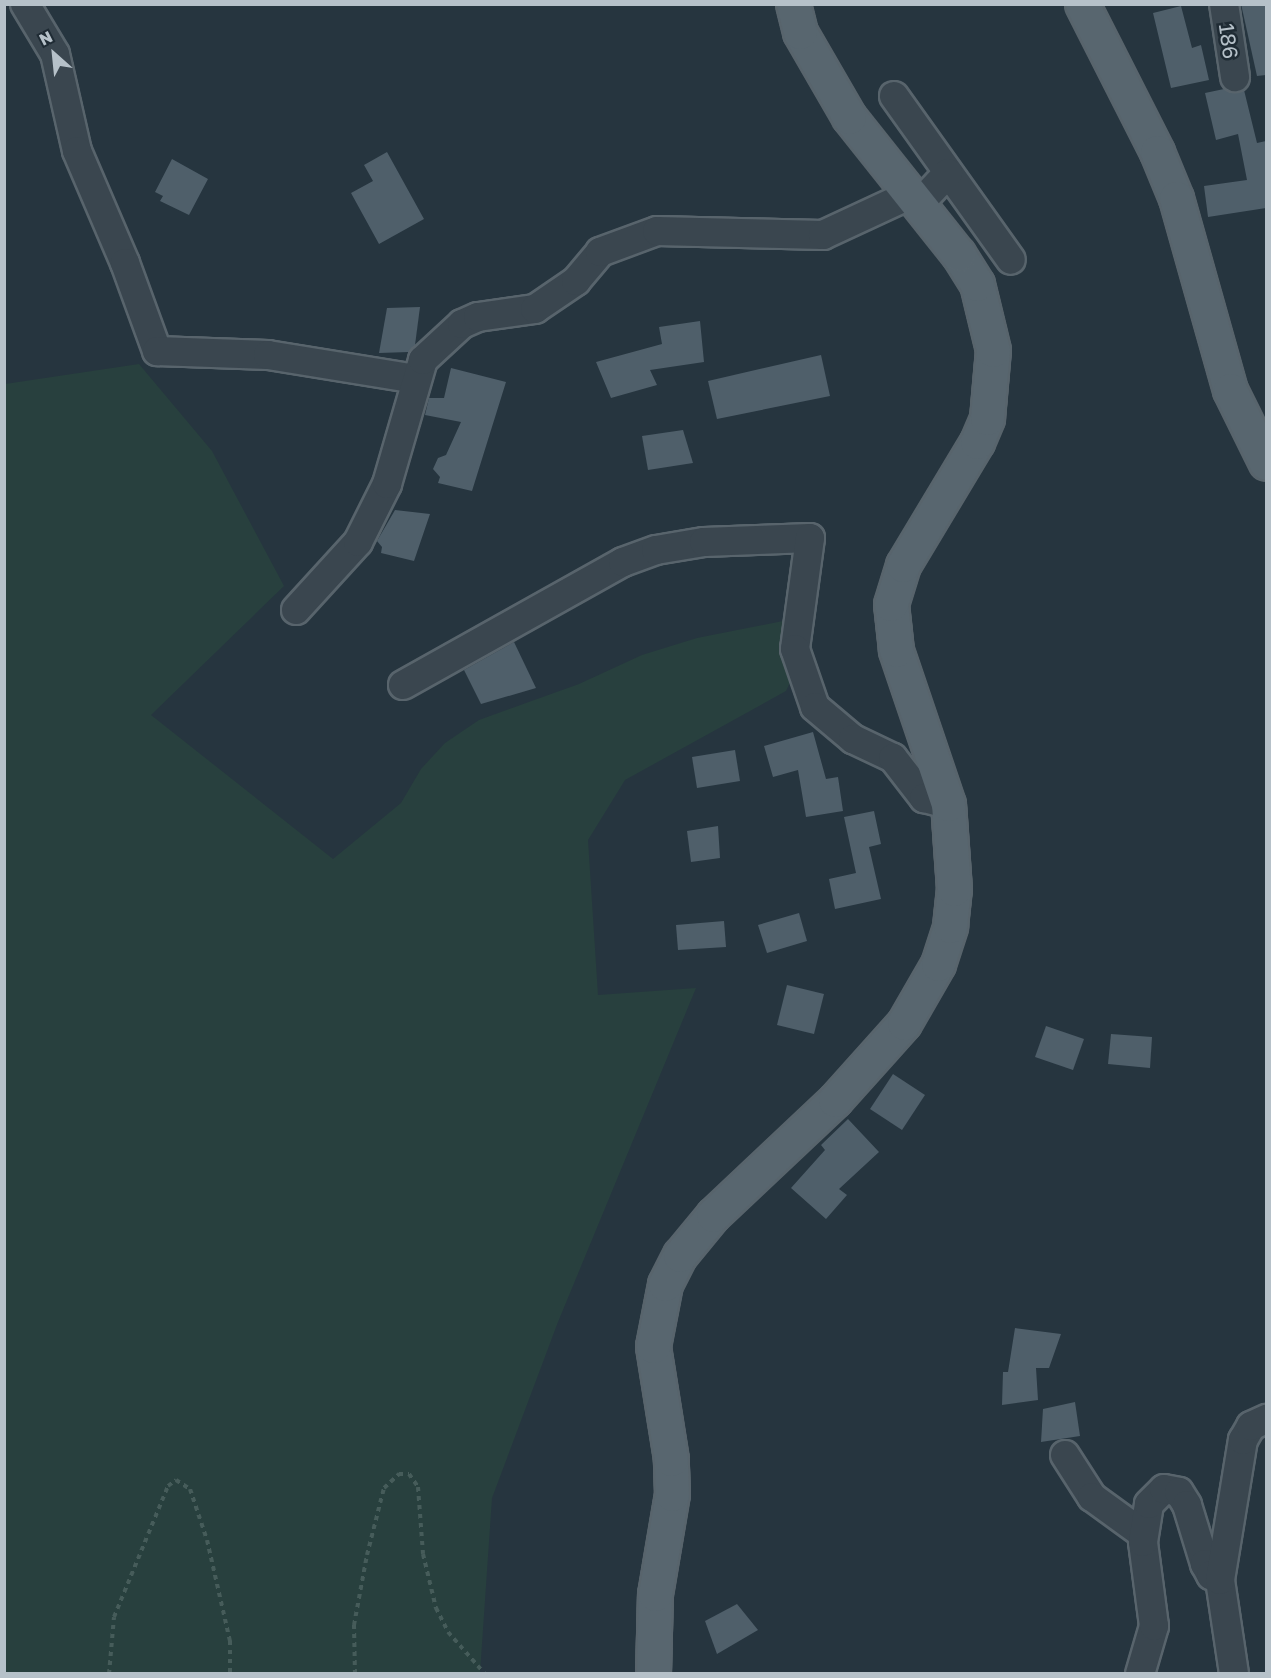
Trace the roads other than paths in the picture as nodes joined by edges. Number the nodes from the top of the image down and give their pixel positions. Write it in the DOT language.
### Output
graph roads {
  1 [pos="25,4"];
  2 [pos="793,4"];
  3 [pos="1082,4"];
  4 [pos="1224,4"];
  5 [pos="1235,77"];
  6 [pos="894,96"];
  7 [pos="948,173"];
  8 [pos="913,200"];
  9 [pos="1011,260"];
  10 [pos="416,379"];
  11 [pos="1266,463"];
  12 [pos="296,610"];
  13 [pos="403,685"];
  14 [pos="948,804"];
  15 [pos="1266,1419"];
  16 [pos="1065,1455"];
  17 [pos="1143,1534"];
  18 [pos="1220,1580"];
  19 [pos="653,1674"];
  20 [pos="1140,1674"];
  21 [pos="1234,1674"];
  1 -- 10 [label="street"];
  2 -- 8 [label="main road"];
  3 -- 11 [label="main road"];
  4 -- 5 [label="street, 186"];
  6 -- 7 [label="street"];
  7 -- 8 [label="street"];
  7 -- 9 [label="street"];
  8 -- 10 [label="street"];
  8 -- 14 [label="main road"];
  10 -- 12 [label="street"];
  13 -- 14 [label="street"];
  14 -- 19 [label="main road"];
  15 -- 18 [label="street"];
  16 -- 17 [label="street"];
  17 -- 18 [label="street"];
  17 -- 20 [label="street"];
  18 -- 21 [label="street"];
}
